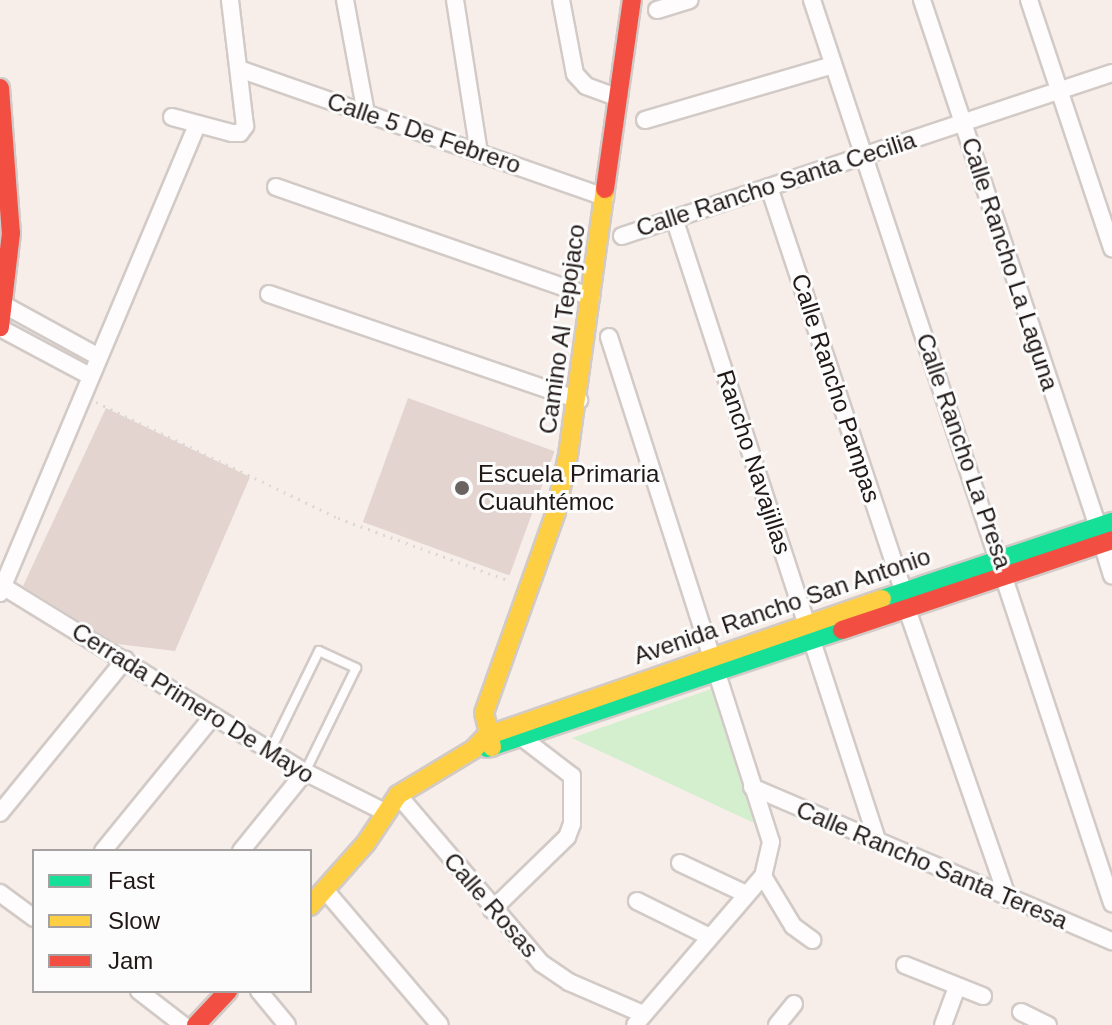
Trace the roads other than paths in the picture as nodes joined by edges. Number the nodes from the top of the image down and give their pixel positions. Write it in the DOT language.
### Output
graph roads {
  1 [pos="230,0"];
  2 [pos="345,0"];
  3 [pos="455,0"];
  4 [pos="561,0"];
  5 [pos="632,0"];
  6 [pos="690,0"];
  7 [pos="812,0"];
  8 [pos="922,0"];
  9 [pos="1029,0"];
  10 [pos="657,10"];
  11 [pos="833,65"];
  12 [pos="242,70"];
  13 [pos="1112,73"];
  14 [pos="1059,91"];
  15 [pos="619,98"];
  16 [pos="1,99"];
  17 [pos="366,113"];
  18 [pos="172,117"];
  19 [pos="645,120"];
  20 [pos="963,123"];
  21 [pos="197,125"];
  22 [pos="479,153"];
  23 [pos="864,154"];
  24 [pos="276,187"];
  25 [pos="769,187"];
  26 [pos="605,197"];
  27 [pos="674,218"];
  28 [pos="622,236"];
  29 [pos="1112,248"];
  30 [pos="4,271"];
  31 [pos="269,294"];
  32 [pos="591,297"];
  33 [pos="6,306"];
  34 [pos="0,327"];
  35 [pos="609,337"];
  36 [pos="97,356"];
  37 [pos="90,376"];
  38 [pos="579,400"];
  39 [pos="1106,533"];
  40 [pos="1004,567"];
  41 [pos="1112,575"];
  42 [pos="2,590"];
  43 [pos="903,590"];
  44 [pos="907,609"];
  45 [pos="809,632"];
  46 [pos="708,656"];
  47 [pos="125,660"];
  48 [pos="714,675"];
  49 [pos="213,716"];
  50 [pos="515,732"];
  51 [pos="484,744"];
  52 [pos="271,749"];
  53 [pos="305,772"];
  54 [pos="752,787"];
  55 [pos="398,795"];
  56 [pos="385,812"];
  57 [pos="0,813"];
  58 [pos="878,843"];
  59 [pos="105,849"];
  60 [pos="243,849"];
  61 [pos="680,863"];
  62 [pos="763,876"];
  63 [pos="325,890"];
  64 [pos="0,893"];
  65 [pos="746,894"];
  66 [pos="1008,899"];
  67 [pos="637,901"];
  68 [pos="1112,903"];
  69 [pos="312,904"];
  70 [pos="492,910"];
  71 [pos="32,917"];
  72 [pos="710,937"];
  73 [pos="812,940"];
  74 [pos="1112,941"];
  75 [pos="905,965"];
  76 [pos="957,987"];
  77 [pos="142,993"];
  78 [pos="226,993"];
  79 [pos="261,993"];
  80 [pos="983,996"];
  81 [pos="794,1004"];
  82 [pos="1021,1012"];
  83 [pos="639,1020"];
  84 [pos="183,1025"];
  85 [pos="196,1025"];
  86 [pos="287,1025"];
  87 [pos="440,1025"];
  88 [pos="777,1025"];
  89 [pos="943,1025"];
  90 [pos="1047,1025"];
  1 -- 12 [label="street"];
  2 -- 17 [label="street"];
  3 -- 22 [label="street"];
  4 -- 15 [label="street"];
  5 -- 15 [label="street, Camino Al Tepojaco"];
  6 -- 10 [label="street"];
  7 -- 11 [label="street, Calle Rancho La Presa"];
  8 -- 20 [label="street, Calle Rancho La Laguna"];
  9 -- 14 [label="street"];
  11 -- 19 [label="street"];
  11 -- 23 [label="street, Calle Rancho La Presa"];
  12 -- 17 [label="street, Calle 5 De Febrero"];
  12 -- 21 [label="street"];
  13 -- 14 [label="street, Calle Rancho Santa Cecilia"];
  14 -- 20 [label="street, Calle Rancho Santa Cecilia"];
  14 -- 29 [label="street"];
  15 -- 26 [label="street, Camino Al Tepojaco"];
  16 -- 30 [label="street"];
  17 -- 22 [label="street, Calle 5 De Febrero"];
  18 -- 21 [label="street"];
  20 -- 23 [label="street, Calle Rancho Santa Cecilia"];
  20 -- 39 [label="street, Calle Rancho La Laguna"];
  21 -- 36 [label="street"];
  22 -- 26 [label="street, Calle 5 De Febrero"];
  23 -- 25 [label="street, Calle Rancho Santa Cecilia"];
  23 -- 40 [label="street, Calle Rancho La Presa"];
  24 -- 32 [label="street"];
  25 -- 27 [label="street, Calle Rancho Santa Cecilia"];
  25 -- 43 [label="street, Calle Rancho Pampas"];
  26 -- 32 [label="street, Camino Al Tepojaco"];
  27 -- 28 [label="street, Calle Rancho Santa Cecilia"];
  27 -- 45 [label="street, Rancho Navajillas"];
  30 -- 33 [label="street"];
  31 -- 38 [label="street"];
  32 -- 38 [label="street, Camino Al Tepojaco"];
  33 -- 34 [label="street"];
  33 -- 36 [label="street"];
  34 -- 37 [label="street"];
  35 -- 46 [label="street"];
  36 -- 37 [label="street"];
  37 -- 42 [label="street"];
  38 -- 51 [label="street, Camino Al Tepojaco"];
  39 -- 40 [label="street, Avenida Rancho San Antonio"];
  39 -- 41 [label="street, Calle Rancho La Laguna"];
  40 -- 43 [label="street, Avenida Rancho San Antonio"];
  40 -- 44 [label="street, Avenida Rancho San Antonio"];
  40 -- 68 [label="street, Calle Rancho La Presa"];
  42 -- 47 [label="street, Cerrada Primero De Mayo"];
  43 -- 45 [label="street, Avenida Rancho San Antonio"];
  44 -- 45 [label="street, Avenida Rancho San Antonio"];
  44 -- 66 [label="street"];
  45 -- 46 [label="street, Avenida Rancho San Antonio"];
  45 -- 48 [label="street, Avenida Rancho San Antonio"];
  45 -- 58 [label="street, Rancho Navajillas"];
  46 -- 48 [label="street"];
  46 -- 50 [label="street, Avenida Rancho San Antonio"];
  47 -- 49 [label="street, Cerrada Primero De Mayo"];
  47 -- 57 [label="street"];
  48 -- 50 [label="street, Avenida Rancho San Antonio"];
  48 -- 54 [label="street"];
  49 -- 52 [label="street, Cerrada Primero De Mayo"];
  49 -- 59 [label="street"];
  50 -- 51 [label="street, Avenida Rancho San Antonio"];
  50 -- 70 [label="street"];
  51 -- 55 [label="street, Avenida Rancho San Antonio"];
  52 -- 53 [label="street, Cerrada Primero De Mayo"];
  52 -- 53 [label="lane"];
  53 -- 56 [label="street, Cerrada Primero De Mayo"];
  53 -- 60 [label="street"];
  54 -- 58 [label="street, Calle Rancho Santa Teresa"];
  54 -- 62 [label="street"];
  55 -- 56 [label="street, Avenida Rancho San Antonio"];
  55 -- 70 [label="street, Calle Rosas"];
  56 -- 63 [label="street, Avenida Rancho San Antonio"];
  58 -- 66 [label="street, Calle Rancho Santa Teresa"];
  61 -- 65 [label="street"];
  62 -- 65 [label="street"];
  62 -- 73 [label="street"];
  63 -- 69 [label="street, Avenida Rancho San Antonio"];
  63 -- 87 [label="street"];
  64 -- 71 [label="street"];
  65 -- 72 [label="street"];
  66 -- 74 [label="street, Calle Rancho Santa Teresa"];
  67 -- 72 [label="street"];
  70 -- 83 [label="street, Calle Rosas"];
  72 -- 83 [label="street"];
  75 -- 76 [label="street"];
  76 -- 80 [label="street"];
  76 -- 89 [label="street"];
  77 -- 84 [label="street"];
  78 -- 85 [label="street"];
  79 -- 86 [label="street"];
  81 -- 88 [label="street"];
  82 -- 90 [label="street"];
}
